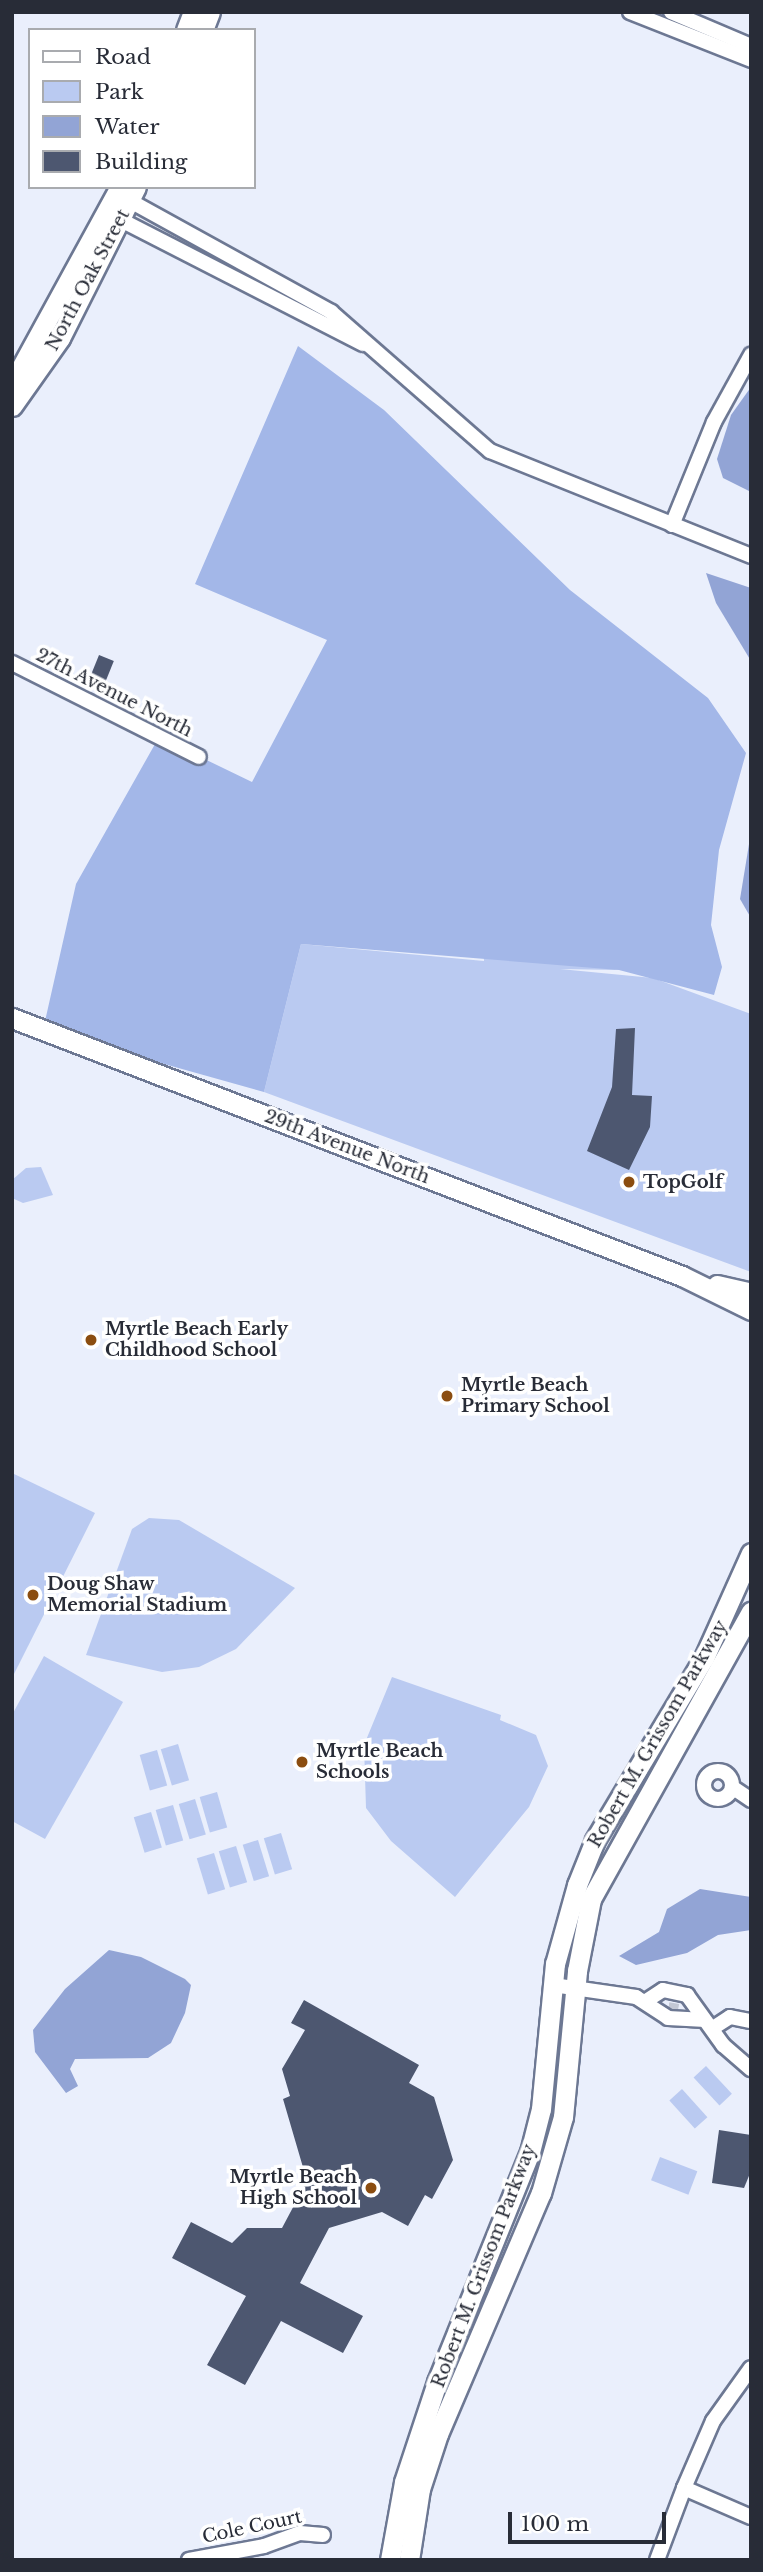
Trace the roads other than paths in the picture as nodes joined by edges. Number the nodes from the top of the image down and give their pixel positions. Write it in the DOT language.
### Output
graph roads {
  1 [pos="630,12"];
  2 [pos="671,12"];
  3 [pos="751,46"];
  4 [pos="751,60"];
  5 [pos="126,192"];
  6 [pos="113,216"];
  7 [pos="371,346"];
  8 [pos="751,355"];
  9 [pos="12,384"];
  10 [pos="12,406"];
  11 [pos="672,525"];
  12 [pos="751,556"];
  13 [pos="12,663"];
  14 [pos="199,757"];
  15 [pos="12,1018"];
  16 [pos="682,1276"];
  17 [pos="751,1293"];
  18 [pos="751,1310"];
  19 [pos="751,1553"];
  20 [pos="751,1612"];
  21 [pos="732,1787"];
  22 [pos="751,1800"];
  23 [pos="553,1985"];
  24 [pos="576,1988"];
  25 [pos="661,2003"];
  26 [pos="695,2004"];
  27 [pos="751,2021"];
  28 [pos="702,2023"];
  29 [pos="751,2070"];
  30 [pos="751,2368"];
  31 [pos="684,2488"];
  32 [pos="751,2516"];
  33 [pos="323,2535"];
  34 [pos="190,2560"];
  35 [pos="390,2560"];
  36 [pos="409,2560"];
  37 [pos="657,2560"];
  1 -- 4 [label="street"];
  2 -- 3 [label="street"];
  5 -- 6 [label="main road, North Oak Street"];
  5 -- 7 [label="street"];
  6 -- 7 [label="street"];
  6 -- 9 [label="main road, North Oak Street"];
  6 -- 10 [label="main road, North Oak Street"];
  7 -- 11 [label="street"];
  8 -- 11 [label="street"];
  11 -- 12 [label="street"];
  13 -- 14 [label="street, 27th Avenue North"];
  15 -- 16 [label="main road, 29th Avenue North"];
  16 -- 17 [label="main road, 29th Avenue North"];
  16 -- 18 [label="main road, 29th Avenue North"];
  19 -- 23 [label="main road, Robert M. Grissom Parkway"];
  20 -- 24 [label="main road, Robert M. Grissom Parkway"];
  21 -- 22 [label="street"];
  23 -- 24 [label="street"];
  23 -- 35 [label="main road, Robert M. Grissom Parkway"];
  24 -- 25 [label="street"];
  24 -- 36 [label="main road, Robert M. Grissom Parkway"];
  25 -- 26 [label="street"];
  25 -- 26 [label="street"];
  25 -- 28 [label="street"];
  25 -- 28 [label="street"];
  26 -- 28 [label="street"];
  27 -- 28 [label="street"];
  28 -- 29 [label="street"];
  30 -- 31 [label="street"];
  31 -- 32 [label="street"];
  31 -- 37 [label="street"];
  33 -- 34 [label="street, Cole Court"];
}
